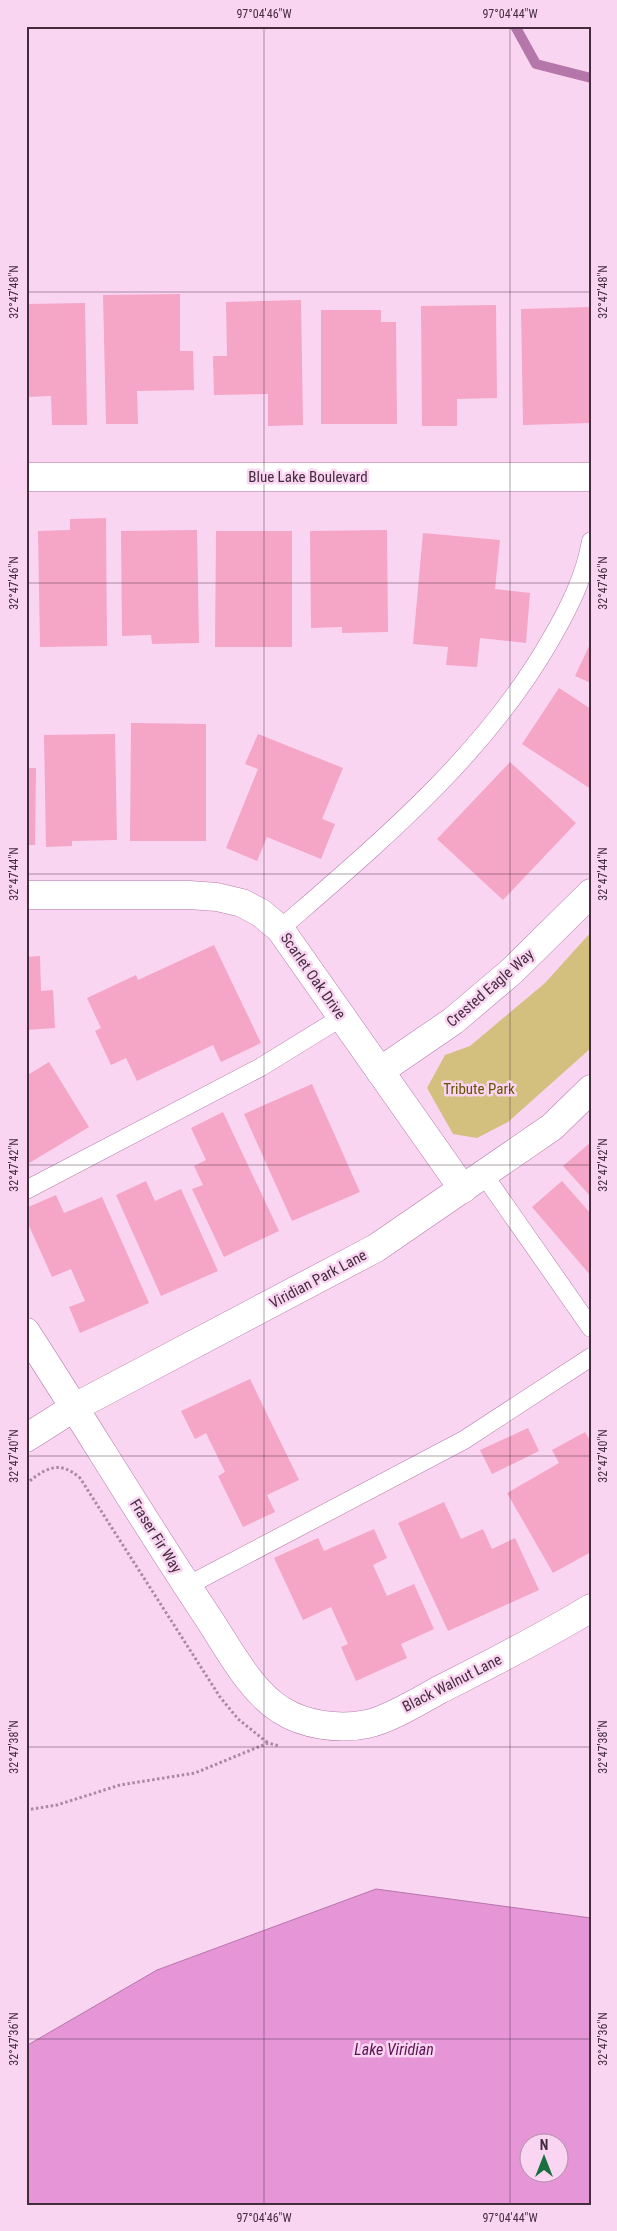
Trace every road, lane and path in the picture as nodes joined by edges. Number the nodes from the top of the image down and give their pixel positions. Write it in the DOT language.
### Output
graph roads {
  1 [pos="26,477"];
  2 [pos="591,477"];
  3 [pos="591,541"];
  4 [pos="591,893"];
  5 [pos="26,895"];
  6 [pos="280,929"];
  7 [pos="342,1017"];
  8 [pos="380,1070"];
  9 [pos="591,1089"];
  10 [pos="473,1182"];
  11 [pos="26,1190"];
  12 [pos="591,1328"];
  13 [pos="26,1332"];
  14 [pos="591,1357"];
  15 [pos="75,1407"];
  16 [pos="26,1438"];
  17 [pos="26,1484"];
  18 [pos="188,1586"];
  19 [pos="591,1608"];
  20 [pos="305,1721"];
  21 [pos="268,1743"];
  1 -- 2 [label="street, Blue Lake Boulevard"];
  3 -- 6 [label="lane"];
  4 -- 8 [label="street, Crested Eagle Way"];
  5 -- 6 [label="street, Scarlet Oak Drive"];
  6 -- 7 [label="street, Scarlet Oak Drive"];
  7 -- 8 [label="street, Scarlet Oak Drive"];
  7 -- 11 [label="lane"];
  8 -- 10 [label="street, Scarlet Oak Drive"];
  9 -- 10 [label="street, Viridian Park Lane"];
  10 -- 12 [label="lane"];
  10 -- 15 [label="street, Viridian Park Lane"];
  13 -- 15 [label="street, Fraser Fir Way"];
  14 -- 18 [label="lane"];
  15 -- 16 [label="street, Viridian Park Lane"];
  15 -- 18 [label="street, Fraser Fir Way"];
  17 -- 21 [label="path"];
  18 -- 20 [label="street, Fraser Fir Way"];
  19 -- 20 [label="street, Black Walnut Lane"];
}
